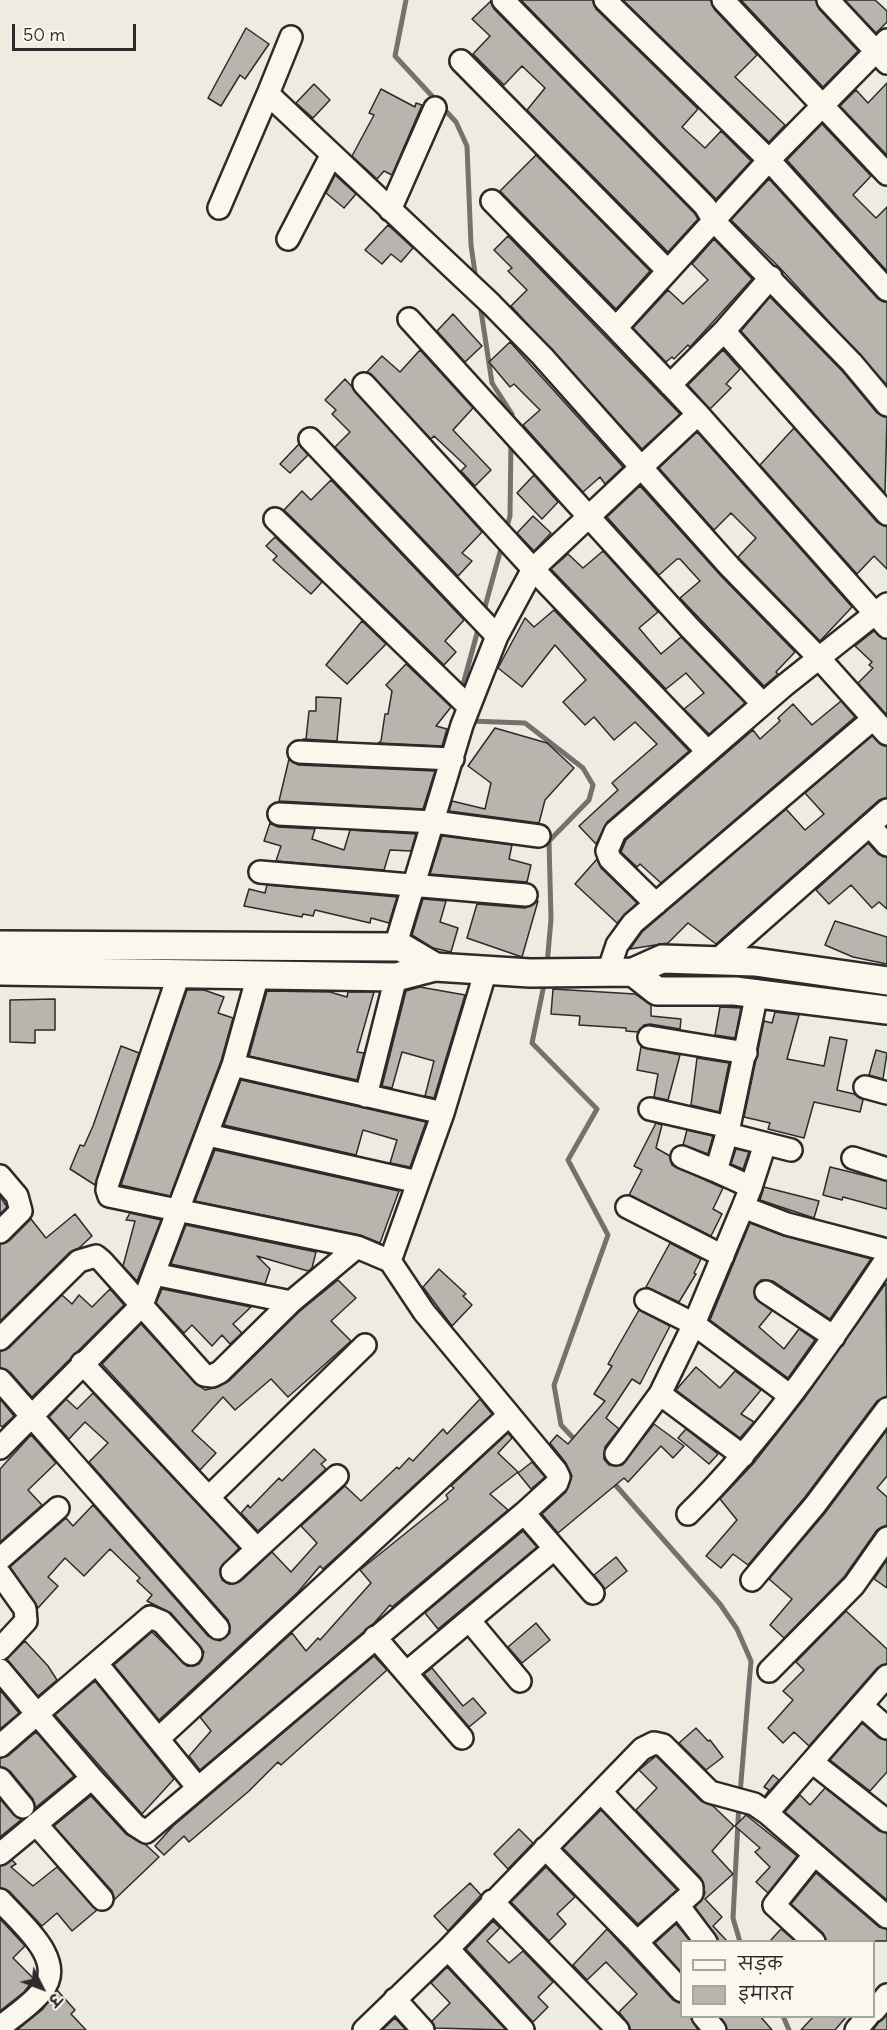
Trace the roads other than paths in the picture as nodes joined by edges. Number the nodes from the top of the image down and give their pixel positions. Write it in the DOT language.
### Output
graph roads {
  1 [pos="503,0"];
  2 [pos="605,0"];
  3 [pos="723,0"];
  4 [pos="828,0"];
  5 [pos="291,37"];
  6 [pos="883,52"];
  7 [pos="461,61"];
  8 [pos="268,94"];
  9 [pos="435,108"];
  10 [pos="823,108"];
  11 [pos="331,156"];
  12 [pos="769,160"];
  13 [pos="887,174"];
  14 [pos="492,201"];
  15 [pos="219,208"];
  16 [pos="390,210"];
  17 [pos="714,221"];
  18 [pos="288,239"];
  19 [pos="668,270"];
  20 [pos="771,277"];
  21 [pos="887,290"];
  22 [pos="409,319"];
  23 [pos="616,328"];
  24 [pos="724,331"];
  25 [pos="364,384"];
  26 [pos="670,385"];
  27 [pos="887,405"];
  28 [pos="698,414"];
  29 [pos="310,439"];
  30 [pos="642,467"];
  31 [pos="887,514"];
  32 [pos="589,516"];
  33 [pos="275,519"];
  34 [pos="533,570"];
  35 [pos="883,615"];
  36 [pos="488,626"];
  37 [pos="819,658"];
  38 [pos="763,704"];
  39 [pos="463,708"];
  40 [pos="880,726"];
  41 [pos="299,752"];
  42 [pos="708,752"];
  43 [pos="453,759"];
  44 [pos="887,810"];
  45 [pos="279,814"];
  46 [pos="434,822"];
  47 [pos="870,826"];
  48 [pos="539,836"];
  49 [pos="887,844"];
  50 [pos="260,872"];
  51 [pos="413,884"];
  52 [pos="526,895"];
  53 [pos="656,904"];
  54 [pos="0,945"];
  55 [pos="395,947"];
  56 [pos="717,960"];
  57 [pos="435,967"];
  58 [pos="486,970"];
  59 [pos="0,971"];
  60 [pos="621,972"];
  61 [pos="179,974"];
  62 [pos="258,975"];
  63 [pos="396,977"];
  64 [pos="887,981"];
  65 [pos="757,993"];
  66 [pos="887,1010"];
  67 [pos="649,1037"];
  68 [pos="746,1053"];
  69 [pos="233,1065"];
  70 [pos="865,1088"];
  71 [pos="887,1093"];
  72 [pos="366,1096"];
  73 [pos="650,1109"];
  74 [pos="443,1113"];
  75 [pos="728,1130"];
  76 [pos="208,1135"];
  77 [pos="765,1144"];
  78 [pos="791,1150"];
  79 [pos="682,1156"];
  80 [pos="853,1158"];
  81 [pos="887,1169"];
  82 [pos="716,1171"];
  83 [pos="0,1176"];
  84 [pos="418,1182"];
  85 [pos="751,1187"];
  86 [pos="627,1207"];
  87 [pos="743,1208"];
  88 [pos="180,1209"];
  89 [pos="0,1232"];
  90 [pos="357,1247"];
  91 [pos="887,1250"];
  92 [pos="723,1256"];
  93 [pos="887,1258"];
  94 [pos="390,1261"];
  95 [pos="154,1274"];
  96 [pos="766,1292"];
  97 [pos="646,1300"];
  98 [pos="291,1302"];
  99 [pos="142,1305"];
  100 [pos="694,1324"];
  101 [pos="834,1337"];
  102 [pos="0,1339"];
  103 [pos="365,1345"];
  104 [pos="82,1364"];
  105 [pos="0,1380"];
  106 [pos="660,1394"];
  107 [pos="789,1395"];
  108 [pos="887,1409"];
  109 [pos="31,1414"];
  110 [pos="508,1416"];
  111 [pos="0,1448"];
  112 [pos="616,1454"];
  113 [pos="743,1456"];
  114 [pos="337,1476"];
  115 [pos="210,1496"];
  116 [pos="58,1508"];
  117 [pos="524,1513"];
  118 [pos="688,1514"];
  119 [pos="887,1538"];
  120 [pos="257,1549"];
  121 [pos="554,1549"];
  122 [pos="0,1559"];
  123 [pos="232,1572"];
  124 [pos="0,1574"];
  125 [pos="752,1580"];
  126 [pos="593,1593"];
  127 [pos="469,1620"];
  128 [pos="218,1628"];
  129 [pos="375,1637"];
  130 [pos="0,1649"];
  131 [pos="191,1654"];
  132 [pos="98,1665"];
  133 [pos="0,1670"];
  134 [pos="769,1671"];
  135 [pos="406,1673"];
  136 [pos="887,1676"];
  137 [pos="520,1681"];
  138 [pos="862,1706"];
  139 [pos="37,1714"];
  140 [pos="887,1728"];
  141 [pos="462,1738"];
  142 [pos="159,1739"];
  143 [pos="0,1746"];
  144 [pos="812,1762"];
  145 [pos="92,1778"];
  146 [pos="0,1779"];
  147 [pos="198,1788"];
  148 [pos="601,1792"];
  149 [pos="22,1807"];
  150 [pos="761,1808"];
  151 [pos="887,1821"];
  152 [pos="36,1824"];
  153 [pos="545,1848"];
  154 [pos="0,1854"];
  155 [pos="814,1856"];
  156 [pos="102,1899"];
  157 [pos="0,1900"];
  158 [pos="492,1901"];
  159 [pos="678,1905"];
  160 [pos="887,1917"];
  161 [pos="705,1940"];
  162 [pos="813,1940"];
  163 [pos="637,1942"];
  164 [pos="448,1949"];
  165 [pos="680,1991"];
  166 [pos="395,1999"];
  167 [pos="705,2018"];
  168 [pos="866,2018"];
  169 [pos="1,2026"];
  170 [pos="364,2030"];
  171 [pos="423,2030"];
  172 [pos="523,2030"];
  173 [pos="618,2030"];
  174 [pos="715,2030"];
  175 [pos="856,2030"];
  1 -- 17 [label="street"];
  2 -- 12 [label="street"];
  3 -- 10 [label="street"];
  4 -- 6 [label="street"];
  5 -- 8 [label="street"];
  6 -- 10 [label="street"];
  7 -- 19 [label="street"];
  8 -- 11 [label="street"];
  8 -- 15 [label="street"];
  9 -- 16 [label="street"];
  10 -- 12 [label="street"];
  10 -- 13 [label="street"];
  11 -- 16 [label="street"];
  11 -- 18 [label="street"];
  12 -- 17 [label="street"];
  12 -- 21 [label="street"];
  14 -- 23 [label="street"];
  16 -- 30 [label="street"];
  17 -- 19 [label="street"];
  17 -- 20 [label="street"];
  19 -- 23 [label="street"];
  20 -- 24 [label="street"];
  20 -- 27 [label="street"];
  22 -- 32 [label="street"];
  23 -- 26 [label="street"];
  24 -- 26 [label="street"];
  24 -- 31 [label="street"];
  25 -- 34 [label="street"];
  26 -- 28 [label="street"];
  28 -- 30 [label="street"];
  28 -- 35 [label="street"];
  29 -- 36 [label="street"];
  30 -- 32 [label="street"];
  30 -- 37 [label="street"];
  32 -- 34 [label="street"];
  32 -- 38 [label="street"];
  33 -- 39 [label="street"];
  34 -- 36 [label="street"];
  34 -- 42 [label="street"];
  35 -- 37 [label="street"];
  36 -- 39 [label="street"];
  37 -- 38 [label="street"];
  37 -- 40 [label="street"];
  38 -- 42 [label="street"];
  39 -- 43 [label="street"];
  40 -- 53 [label="street"];
  41 -- 43 [label="street"];
  42 -- 53 [label="street"];
  43 -- 46 [label="street"];
  44 -- 47 [label="street"];
  45 -- 46 [label="street"];
  46 -- 48 [label="street"];
  46 -- 51 [label="street"];
  47 -- 49 [label="street"];
  47 -- 56 [label="street"];
  50 -- 51 [label="street"];
  51 -- 52 [label="street"];
  51 -- 55 [label="street"];
  53 -- 60 [label="street"];
  54 -- 55 [label="main road"];
  55 -- 57 [label="main road"];
  56 -- 60 [label="main road"];
  56 -- 64 [label="main road"];
  57 -- 58 [label="main road"];
  57 -- 63 [label="main road"];
  58 -- 60 [label="main road"];
  58 -- 74 [label="street"];
  59 -- 61 [label="main road"];
  60 -- 65 [label="main road"];
  61 -- 62 [label="main road"];
  61 -- 88 [label="street"];
  62 -- 63 [label="main road"];
  62 -- 69 [label="street"];
  63 -- 72 [label="street"];
  65 -- 66 [label="main road"];
  65 -- 68 [label="street"];
  67 -- 68 [label="street"];
  68 -- 75 [label="street"];
  69 -- 72 [label="street"];
  69 -- 76 [label="street"];
  70 -- 71 [label="street"];
  72 -- 74 [label="street"];
  73 -- 75 [label="street"];
  74 -- 84 [label="street"];
  75 -- 77 [label="street"];
  75 -- 82 [label="street"];
  76 -- 84 [label="street"];
  76 -- 88 [label="street"];
  77 -- 78 [label="street"];
  77 -- 85 [label="street"];
  79 -- 82 [label="street"];
  80 -- 81 [label="street"];
  82 -- 85 [label="street"];
  83 -- 89 [label="street"];
  84 -- 94 [label="street"];
  85 -- 87 [label="street"];
  86 -- 92 [label="street"];
  87 -- 91 [label="street"];
  87 -- 92 [label="street"];
  88 -- 90 [label="street"];
  88 -- 95 [label="street"];
  90 -- 94 [label="street"];
  90 -- 98 [label="street"];
  92 -- 100 [label="street"];
  93 -- 101 [label="street"];
  94 -- 110 [label="street"];
  95 -- 98 [label="street"];
  95 -- 99 [label="street"];
  96 -- 101 [label="street"];
  97 -- 100 [label="street"];
  98 -- 99 [label="street"];
  99 -- 102 [label="street"];
  99 -- 104 [label="street"];
  100 -- 106 [label="street"];
  100 -- 107 [label="street"];
  101 -- 107 [label="street"];
  103 -- 115 [label="street"];
  104 -- 109 [label="street"];
  104 -- 115 [label="street"];
  105 -- 109 [label="street"];
  106 -- 112 [label="street"];
  106 -- 113 [label="street"];
  107 -- 113 [label="street"];
  108 -- 125 [label="street"];
  109 -- 111 [label="street"];
  109 -- 128 [label="street"];
  110 -- 117 [label="street"];
  110 -- 142 [label="street"];
  113 -- 118 [label="street"];
  114 -- 120 [label="street"];
  115 -- 120 [label="street"];
  116 -- 122 [label="street"];
  117 -- 121 [label="street"];
  117 -- 129 [label="street"];
  119 -- 134 [label="street"];
  120 -- 123 [label="street"];
  121 -- 126 [label="street"];
  121 -- 127 [label="street"];
  124 -- 130 [label="street"];
  127 -- 135 [label="street"];
  127 -- 137 [label="street"];
  129 -- 135 [label="street"];
  129 -- 147 [label="street"];
  131 -- 132 [label="street"];
  132 -- 139 [label="street"];
  132 -- 142 [label="street"];
  133 -- 139 [label="street"];
  135 -- 141 [label="street"];
  136 -- 138 [label="street"];
  138 -- 140 [label="street"];
  138 -- 144 [label="street"];
  139 -- 143 [label="street"];
  139 -- 145 [label="street"];
  142 -- 147 [label="street"];
  144 -- 150 [label="street"];
  144 -- 151 [label="street"];
  145 -- 147 [label="street"];
  145 -- 152 [label="street"];
  146 -- 149 [label="street"];
  148 -- 150 [label="street"];
  148 -- 153 [label="street"];
  148 -- 159 [label="street"];
  150 -- 155 [label="street"];
  152 -- 154 [label="street"];
  152 -- 156 [label="street"];
  153 -- 158 [label="street"];
  153 -- 163 [label="street"];
  155 -- 160 [label="street"];
  155 -- 162 [label="street"];
  157 -- 169 [label="street"];
  158 -- 164 [label="street"];
  158 -- 173 [label="street"];
  159 -- 161 [label="street"];
  159 -- 163 [label="street"];
  163 -- 165 [label="street"];
  164 -- 166 [label="street"];
  164 -- 172 [label="street"];
  166 -- 170 [label="street"];
  166 -- 171 [label="street"];
  167 -- 174 [label="street"];
  168 -- 175 [label="street"];
}
